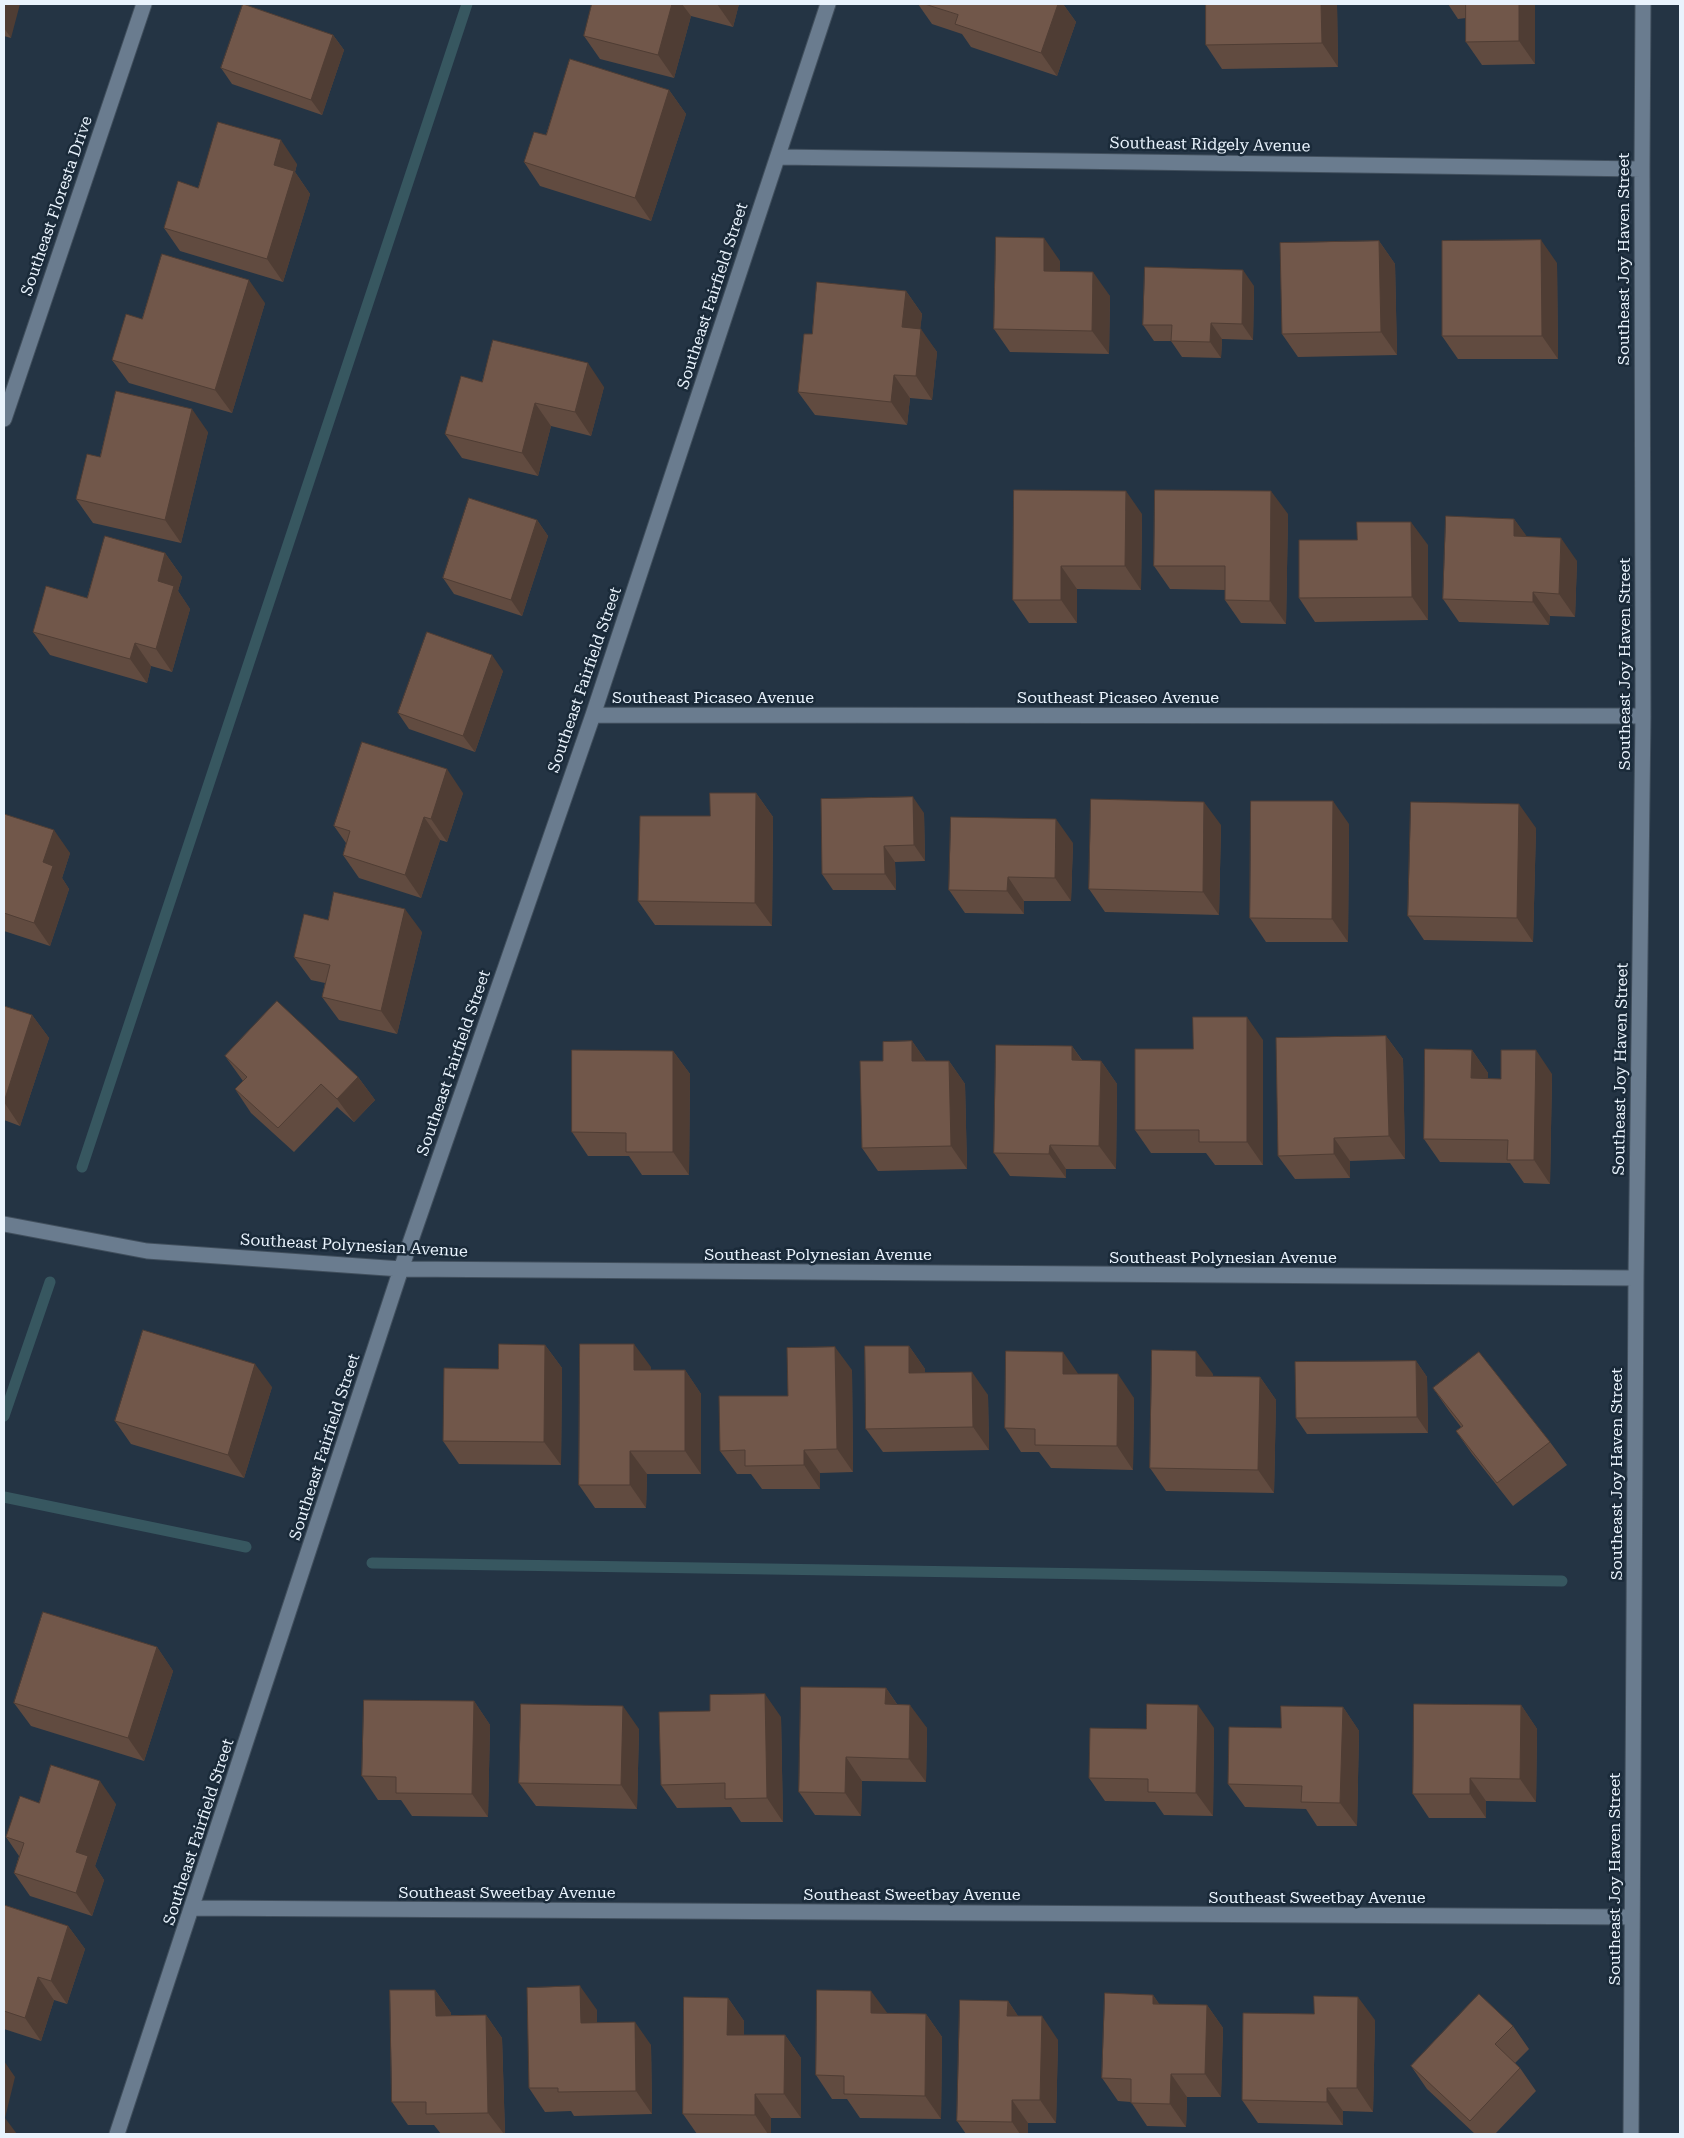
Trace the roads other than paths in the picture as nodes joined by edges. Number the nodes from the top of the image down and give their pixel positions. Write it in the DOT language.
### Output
graph roads {
  1 [pos="144,4"];
  2 [pos="828,4"];
  3 [pos="1643,4"];
  4 [pos="778,157"];
  5 [pos="1642,169"];
  6 [pos="4,420"];
  7 [pos="592,715"];
  8 [pos="1643,716"];
  9 [pos="4,1224"];
  10 [pos="401,1269"];
  11 [pos="1636,1278"];
  12 [pos="192,1908"];
  13 [pos="1632,1917"];
  14 [pos="117,2134"];
  15 [pos="1631,2134"];
  1 -- 6 [label="street, Southeast Floresta Drive"];
  2 -- 4 [label="street, Southeast Fairfield Street"];
  3 -- 5 [label="street, Southeast Joy Haven Street"];
  4 -- 5 [label="street, Southeast Ridgely Avenue"];
  4 -- 7 [label="street, Southeast Fairfield Street"];
  5 -- 8 [label="street, Southeast Joy Haven Street"];
  7 -- 8 [label="street, Southeast Picaseo Avenue"];
  7 -- 10 [label="street, Southeast Fairfield Street"];
  8 -- 11 [label="street, Southeast Joy Haven Street"];
  9 -- 10 [label="street, Southeast Polynesian Avenue"];
  10 -- 11 [label="street, Southeast Polynesian Avenue"];
  10 -- 12 [label="street, Southeast Fairfield Street"];
  11 -- 13 [label="street, Southeast Joy Haven Street"];
  12 -- 13 [label="street, Southeast Sweetbay Avenue"];
  12 -- 14 [label="street, Southeast Fairfield Street"];
  13 -- 15 [label="street, Southeast Joy Haven Street"];
}
